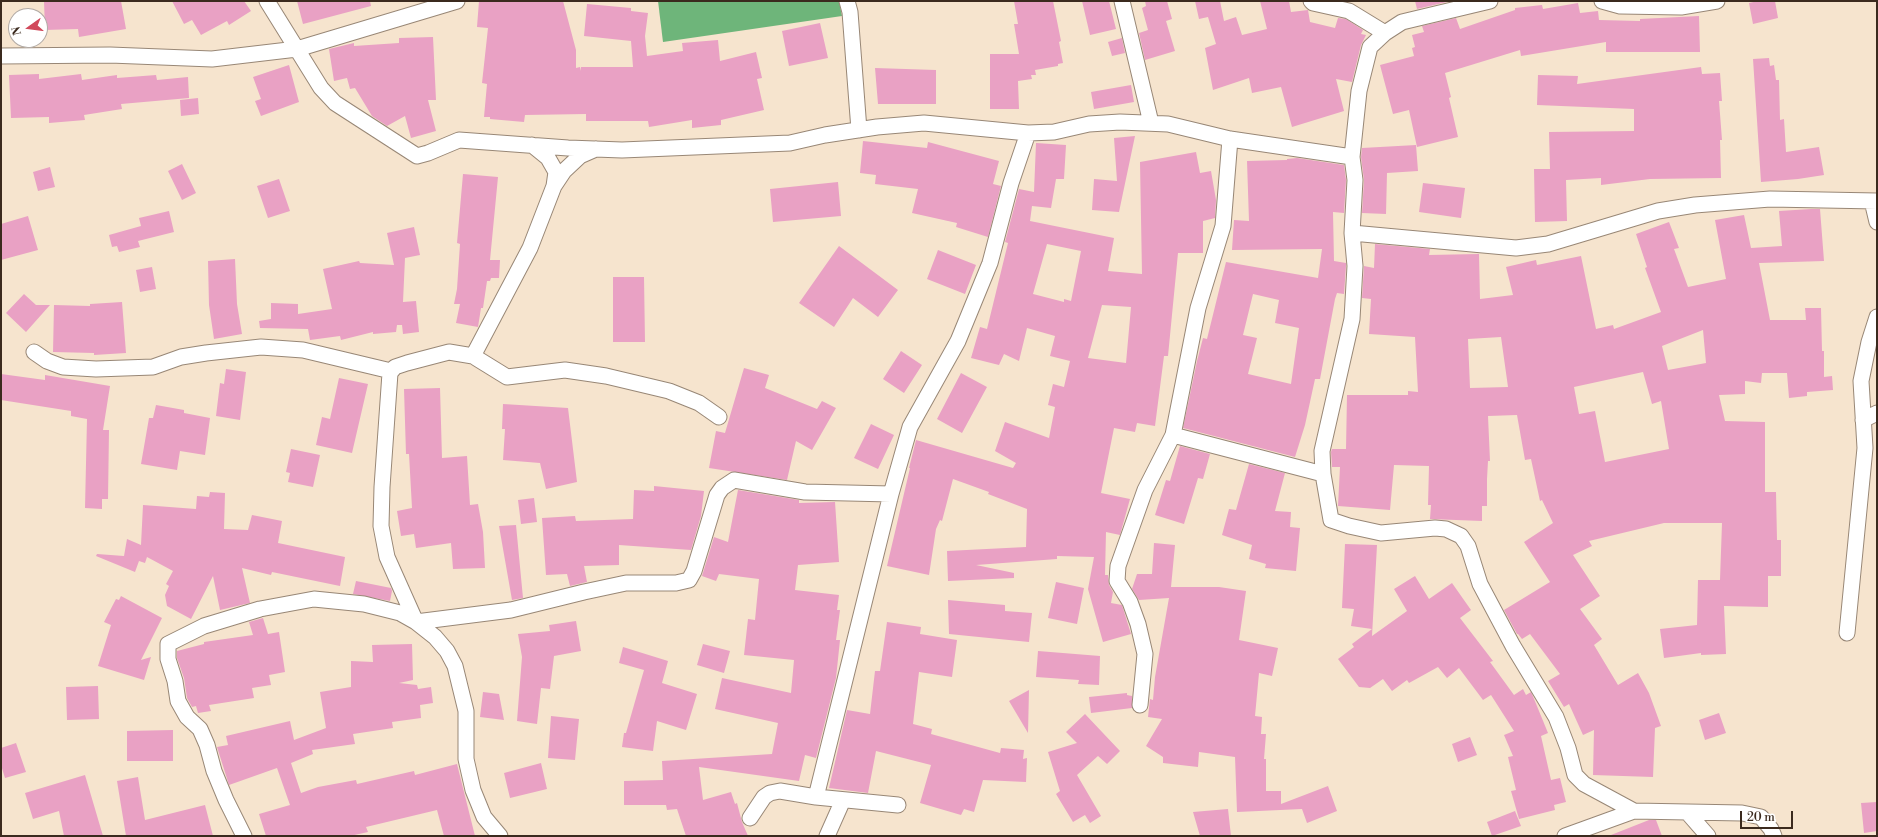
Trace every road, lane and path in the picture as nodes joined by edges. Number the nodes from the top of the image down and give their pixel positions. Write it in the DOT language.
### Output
graph roads {
  1 [pos="267,1"];
  2 [pos="457,1"];
  3 [pos="847,1"];
  4 [pos="1122,1"];
  5 [pos="1311,1"];
  6 [pos="1490,1"];
  7 [pos="1602,1"];
  8 [pos="1717,1"];
  9 [pos="1385,33"];
  10 [pos="298,49"];
  11 [pos="1,56"];
  12 [pos="1151,123"];
  13 [pos="859,130"];
  14 [pos="1028,133"];
  15 [pos="1230,139"];
  16 [pos="532,145"];
  17 [pos="596,149"];
  18 [pos="1352,157"];
  19 [pos="554,186"];
  20 [pos="1874,201"];
  21 [pos="1877,222"];
  22 [pos="1352,233"];
  23 [pos="1877,317"];
  24 [pos="34,352"];
  25 [pos="473,356"];
  26 [pos="391,371"];
  27 [pos="1877,413"];
  28 [pos="719,417"];
  29 [pos="1863,420"];
  30 [pos="1173,435"];
  31 [pos="1323,474"];
  32 [pos="891,494"];
  33 [pos="416,622"];
  34 [pos="1847,633"];
  35 [pos="1140,705"];
  36 [pos="816,797"];
  37 [pos="843,800"];
  38 [pos="898,805"];
  39 [pos="1634,811"];
  40 [pos="1687,812"];
  41 [pos="750,818"];
  42 [pos="244,836"];
  43 [pos="500,836"];
  44 [pos="828,836"];
  45 [pos="1565,836"];
  46 [pos="1708,836"];
  47 [pos="1774,836"];
  1 -- 10 [label="street"];
  2 -- 10 [label="street"];
  3 -- 13 [label="street"];
  4 -- 12 [label="street"];
  5 -- 9 [label="street"];
  6 -- 9 [label="street"];
  7 -- 8 [label="street"];
  9 -- 18 [label="street"];
  10 -- 11 [label="street"];
  10 -- 16 [label="street"];
  12 -- 14 [label="street"];
  12 -- 15 [label="street"];
  13 -- 14 [label="street"];
  13 -- 17 [label="street"];
  14 -- 32 [label="street"];
  15 -- 18 [label="street"];
  15 -- 30 [label="street"];
  16 -- 17 [label="street"];
  16 -- 19 [label="street"];
  17 -- 19 [label="street"];
  18 -- 22 [label="street"];
  19 -- 25 [label="street"];
  20 -- 21 [label="street"];
  20 -- 22 [label="street"];
  22 -- 31 [label="street"];
  23 -- 29 [label="street"];
  24 -- 26 [label="street"];
  25 -- 26 [label="street"];
  25 -- 28 [label="street"];
  26 -- 33 [label="street"];
  27 -- 29 [label="street"];
  29 -- 34 [label="street"];
  30 -- 31 [label="street"];
  30 -- 35 [label="street"];
  31 -- 39 [label="street"];
  32 -- 33 [label="street"];
  32 -- 36 [label="street"];
  33 -- 42 [label="street"];
  33 -- 43 [label="street"];
  36 -- 37 [label="street"];
  36 -- 41 [label="street"];
  37 -- 38 [label="street"];
  37 -- 44 [label="street"];
  39 -- 40 [label="street"];
  39 -- 45 [label="street"];
  40 -- 46 [label="street"];
  40 -- 47 [label="street"];
}
